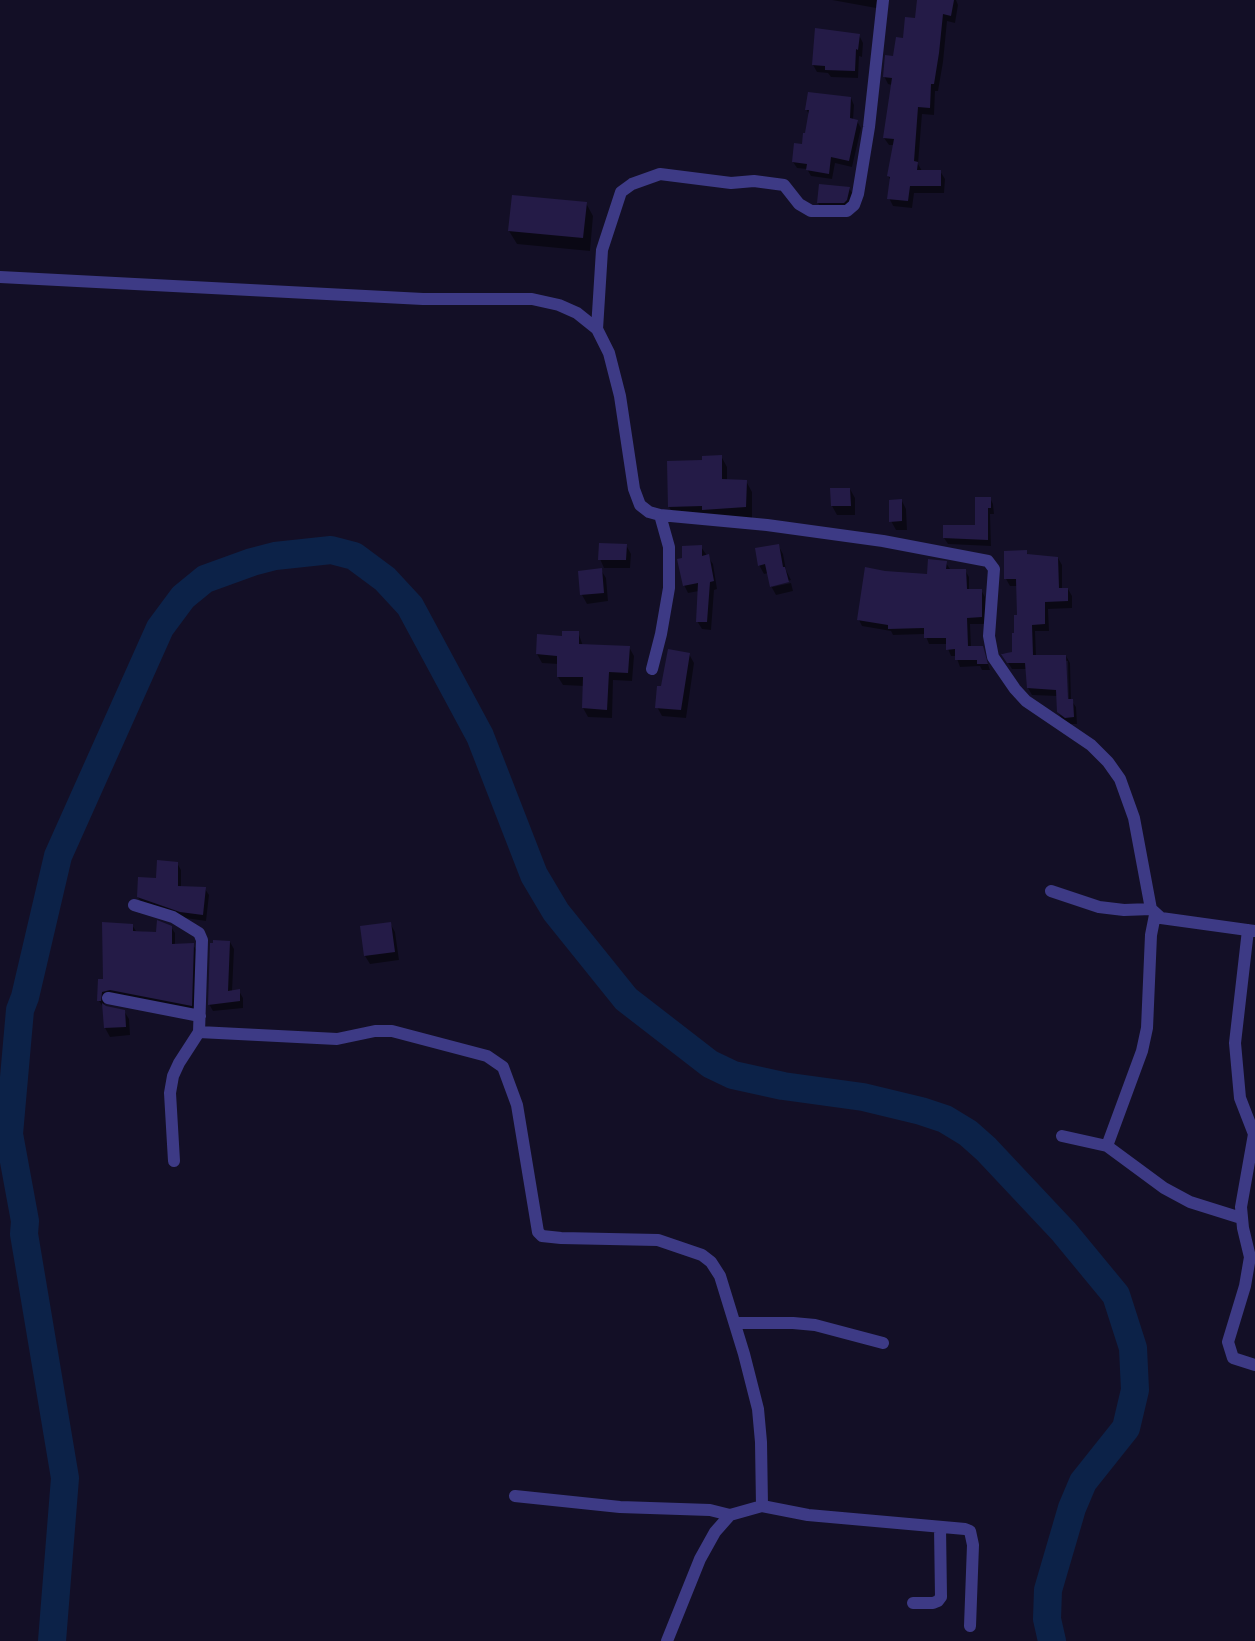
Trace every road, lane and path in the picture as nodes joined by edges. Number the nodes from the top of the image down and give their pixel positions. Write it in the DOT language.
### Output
graph roads {
  1 [pos="883,0"];
  2 [pos="0,277"];
  3 [pos="597,329"];
  4 [pos="660,515"];
  5 [pos="652,669"];
  6 [pos="1051,890"];
  7 [pos="134,905"];
  8 [pos="1153,912"];
  9 [pos="1251,931"];
  10 [pos="108,998"];
  11 [pos="200,1016"];
  12 [pos="199,1032"];
  13 [pos="1062,1136"];
  14 [pos="1107,1146"];
  15 [pos="174,1161"];
  16 [pos="1241,1218"];
  17 [pos="735,1323"];
  18 [pos="883,1343"];
  19 [pos="1255,1365"];
  20 [pos="515,1496"];
  21 [pos="762,1506"];
  22 [pos="730,1515"];
  23 [pos="940,1527"];
  24 [pos="913,1603"];
  25 [pos="970,1626"];
  26 [pos="667,1641"];
  1 -- 3 [label="street"];
  2 -- 3 [label="street"];
  3 -- 4 [label="street"];
  4 -- 5 [label="street"];
  4 -- 8 [label="street"];
  6 -- 8 [label="street"];
  7 -- 11 [label="street"];
  8 -- 9 [label="street"];
  8 -- 14 [label="street"];
  9 -- 16 [label="street"];
  10 -- 11 [label="street"];
  11 -- 12 [label="street"];
  12 -- 15 [label="street"];
  12 -- 17 [label="street"];
  13 -- 14 [label="street"];
  14 -- 16 [label="street"];
  16 -- 19 [label="street"];
  17 -- 18 [label="street"];
  17 -- 21 [label="street"];
  20 -- 22 [label="street"];
  21 -- 22 [label="street"];
  21 -- 23 [label="street"];
  22 -- 26 [label="street"];
  23 -- 24 [label="street"];
  23 -- 25 [label="street"];
}
